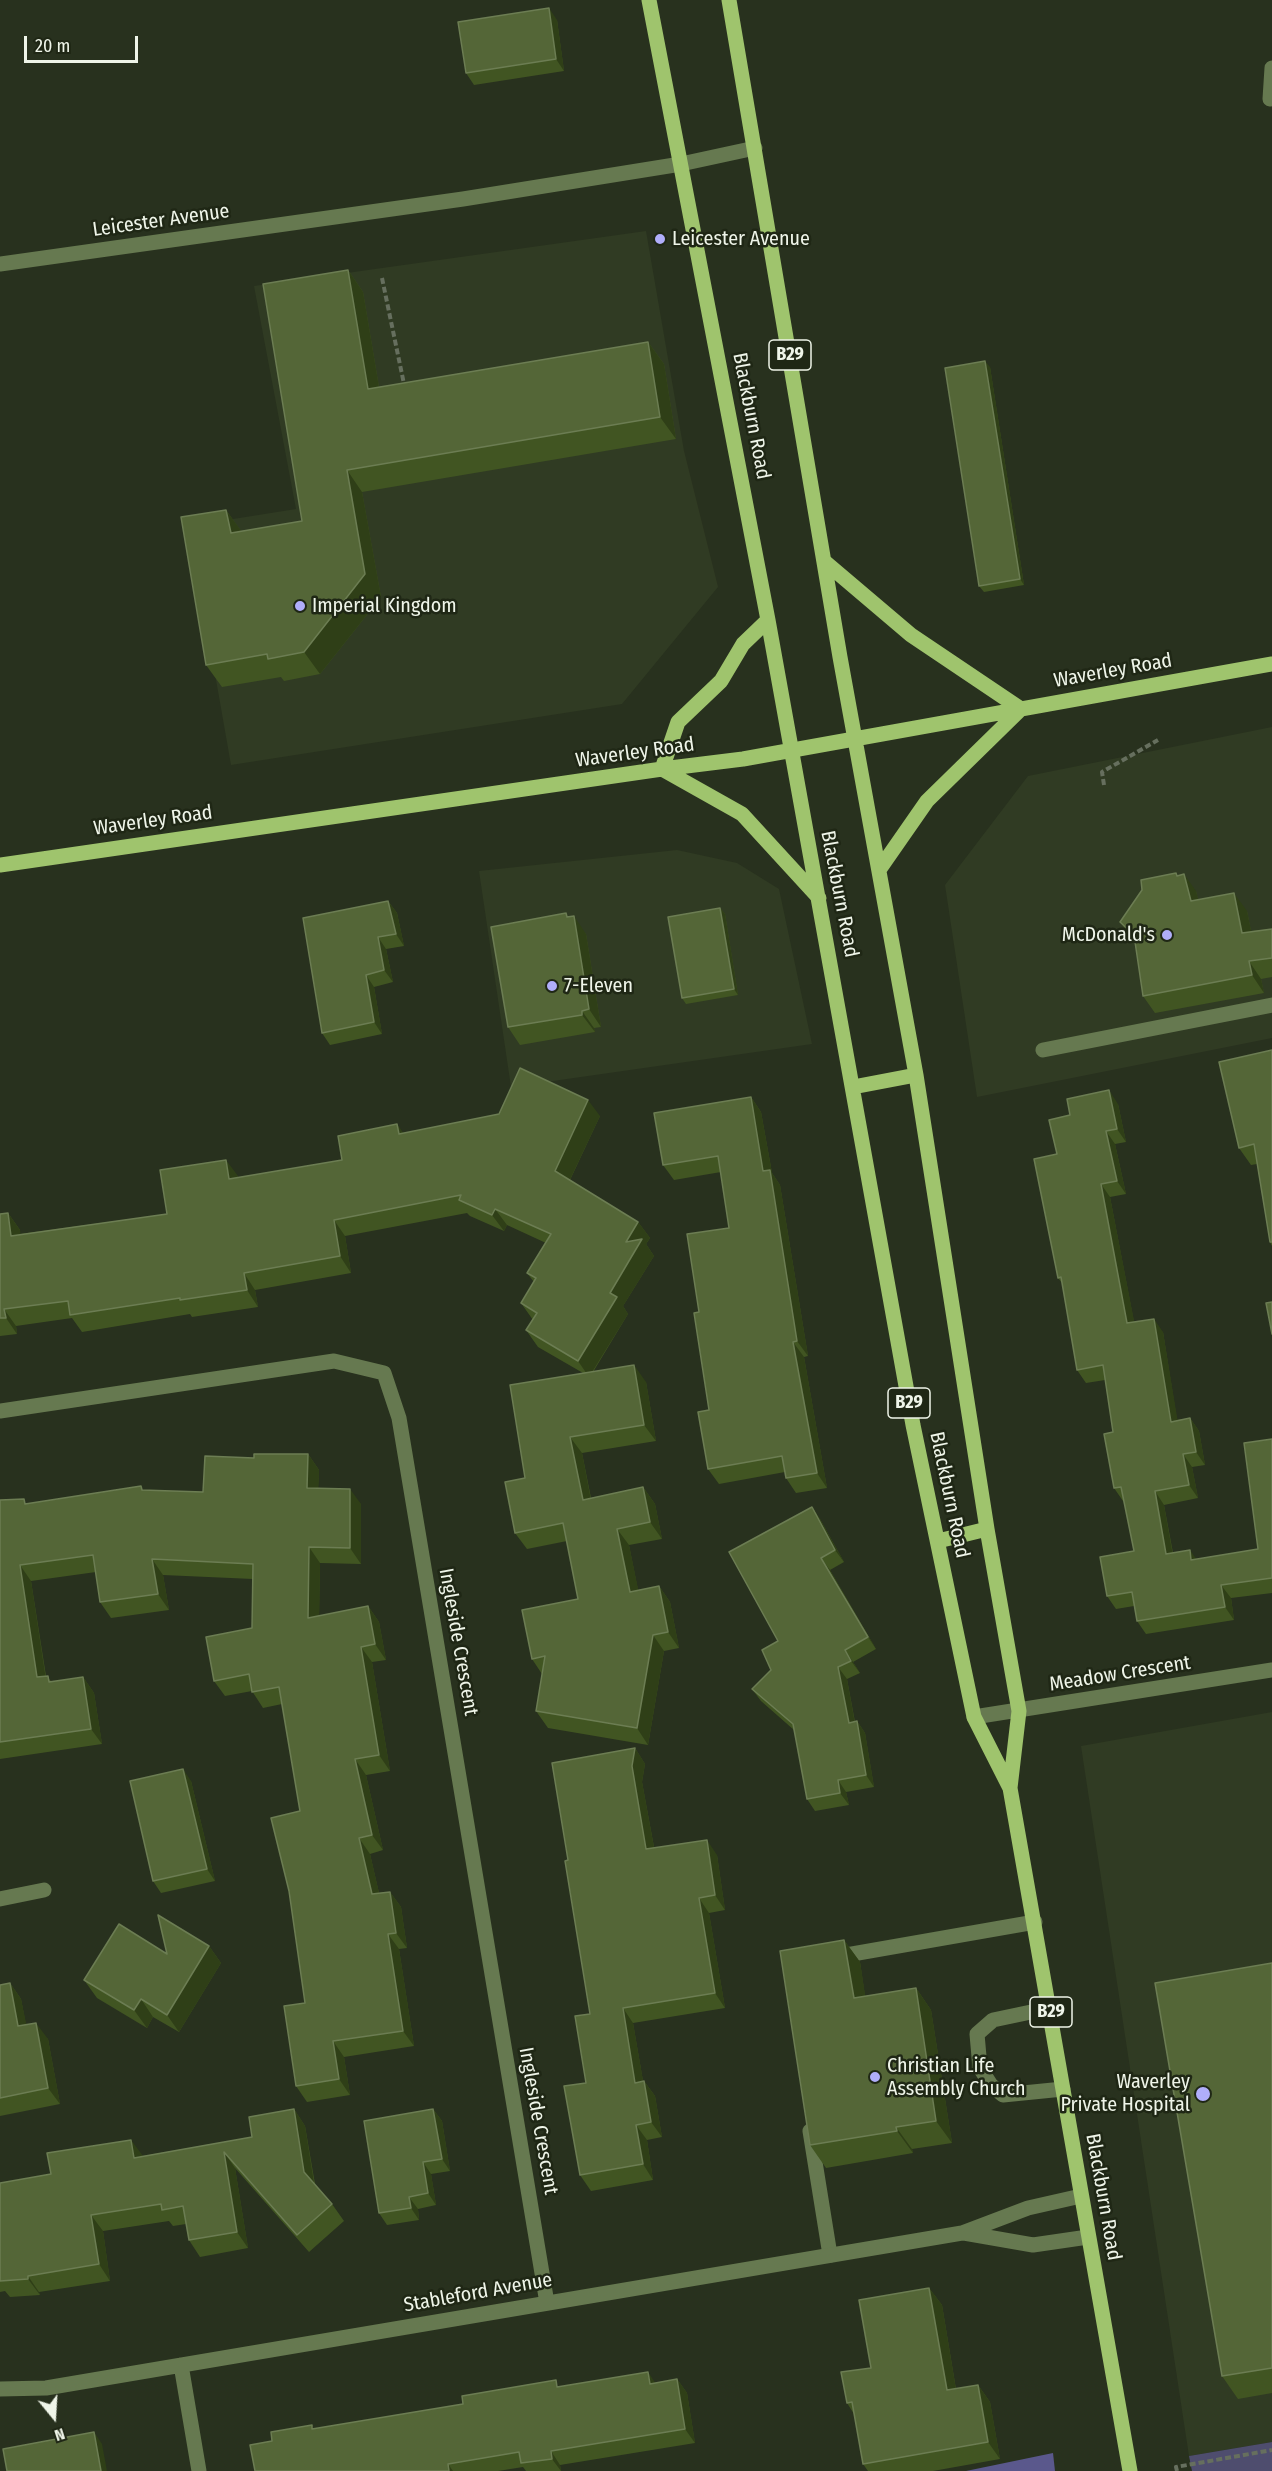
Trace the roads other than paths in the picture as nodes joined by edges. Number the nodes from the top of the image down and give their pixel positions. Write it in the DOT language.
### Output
graph roads {
  1 [pos="649,0"];
  2 [pos="729,0"];
  3 [pos="1272,68"];
  4 [pos="1270,99"];
  5 [pos="755,148"];
  6 [pos="681,164"];
  7 [pos="0,264"];
  8 [pos="825,562"];
  9 [pos="768,620"];
  10 [pos="1272,664"];
  11 [pos="1021,709"];
  12 [pos="856,740"];
  13 [pos="792,751"];
  14 [pos="662,769"];
  15 [pos="0,865"];
  16 [pos="879,870"];
  17 [pos="819,898"];
  18 [pos="1272,1005"];
  19 [pos="1043,1050"];
  20 [pos="916,1075"];
  21 [pos="853,1087"];
  22 [pos="0,1411"];
  23 [pos="987,1529"];
  24 [pos="938,1541"];
  25 [pos="1272,1670"];
  26 [pos="1019,1711"];
  27 [pos="974,1717"];
  28 [pos="1010,1788"];
  29 [pos="44,1890"];
  30 [pos="0,1899"];
  31 [pos="1035,1922"];
  32 [pos="819,1959"];
  33 [pos="1050,2008"];
  34 [pos="1063,2088"];
  35 [pos="808,2114"];
  36 [pos="1081,2196"];
  37 [pos="962,2233"];
  38 [pos="1088,2237"];
  39 [pos="830,2255"];
  40 [pos="547,2303"];
  41 [pos="181,2365"];
  42 [pos="0,2389"];
  43 [pos="199,2471"];
  44 [pos="1130,2471"];
  1 -- 6 [label="main road, Blackburn Road / B29"];
  2 -- 5 [label="main road, Blackburn Road / B29"];
  3 -- 4 [label="street"];
  5 -- 6 [label="street, Leicester Avenue"];
  5 -- 8 [label="main road, Blackburn Road / B29"];
  6 -- 7 [label="street, Leicester Avenue"];
  6 -- 9 [label="main road, Blackburn Road / B29"];
  8 -- 11 [label="main road"];
  8 -- 12 [label="main road, Blackburn Road / B29"];
  9 -- 13 [label="main road, Blackburn Road / B29"];
  9 -- 14 [label="main road"];
  10 -- 11 [label="main road, Waverley Road"];
  11 -- 12 [label="main road, Waverley Road"];
  11 -- 16 [label="main road"];
  12 -- 13 [label="main road, Waverley Road"];
  12 -- 16 [label="main road, Blackburn Road / B29"];
  13 -- 14 [label="main road, Waverley Road"];
  13 -- 17 [label="main road, Blackburn Road / B29"];
  14 -- 15 [label="main road, Waverley Road"];
  14 -- 17 [label="main road"];
  16 -- 20 [label="main road, Blackburn Road / B29"];
  17 -- 21 [label="main road, Blackburn Road / B29"];
  18 -- 19 [label="street"];
  20 -- 21 [label="main road"];
  20 -- 23 [label="main road, Blackburn Road / B29"];
  21 -- 24 [label="main road, Blackburn Road / B29"];
  22 -- 40 [label="street, Ingleside Crescent"];
  23 -- 24 [label="main road"];
  23 -- 26 [label="main road, Blackburn Road / B29"];
  24 -- 27 [label="main road, Blackburn Road / B29"];
  25 -- 26 [label="street, Meadow Crescent"];
  26 -- 27 [label="street, Meadow Crescent"];
  26 -- 28 [label="main road, Blackburn Road / B29"];
  27 -- 28 [label="main road, Blackburn Road / B29"];
  28 -- 31 [label="main road, Blackburn Road / B29"];
  29 -- 30 [label="street"];
  31 -- 32 [label="street"];
  31 -- 33 [label="main road, Blackburn Road / B29"];
  33 -- 34 [label="main road, Blackburn Road / B29"];
  33 -- 34 [label="street"];
  34 -- 36 [label="main road, Blackburn Road / B29"];
  35 -- 39 [label="street"];
  36 -- 37 [label="street, Stableford Avenue"];
  36 -- 38 [label="main road, Blackburn Road / B29"];
  37 -- 38 [label="street, Stableford Avenue"];
  37 -- 39 [label="street, Stableford Avenue"];
  38 -- 44 [label="main road, Blackburn Road / B29"];
  39 -- 40 [label="street, Stableford Avenue"];
  40 -- 41 [label="street, Stableford Avenue"];
  41 -- 42 [label="street, Stableford Avenue"];
  41 -- 43 [label="street"];
}
